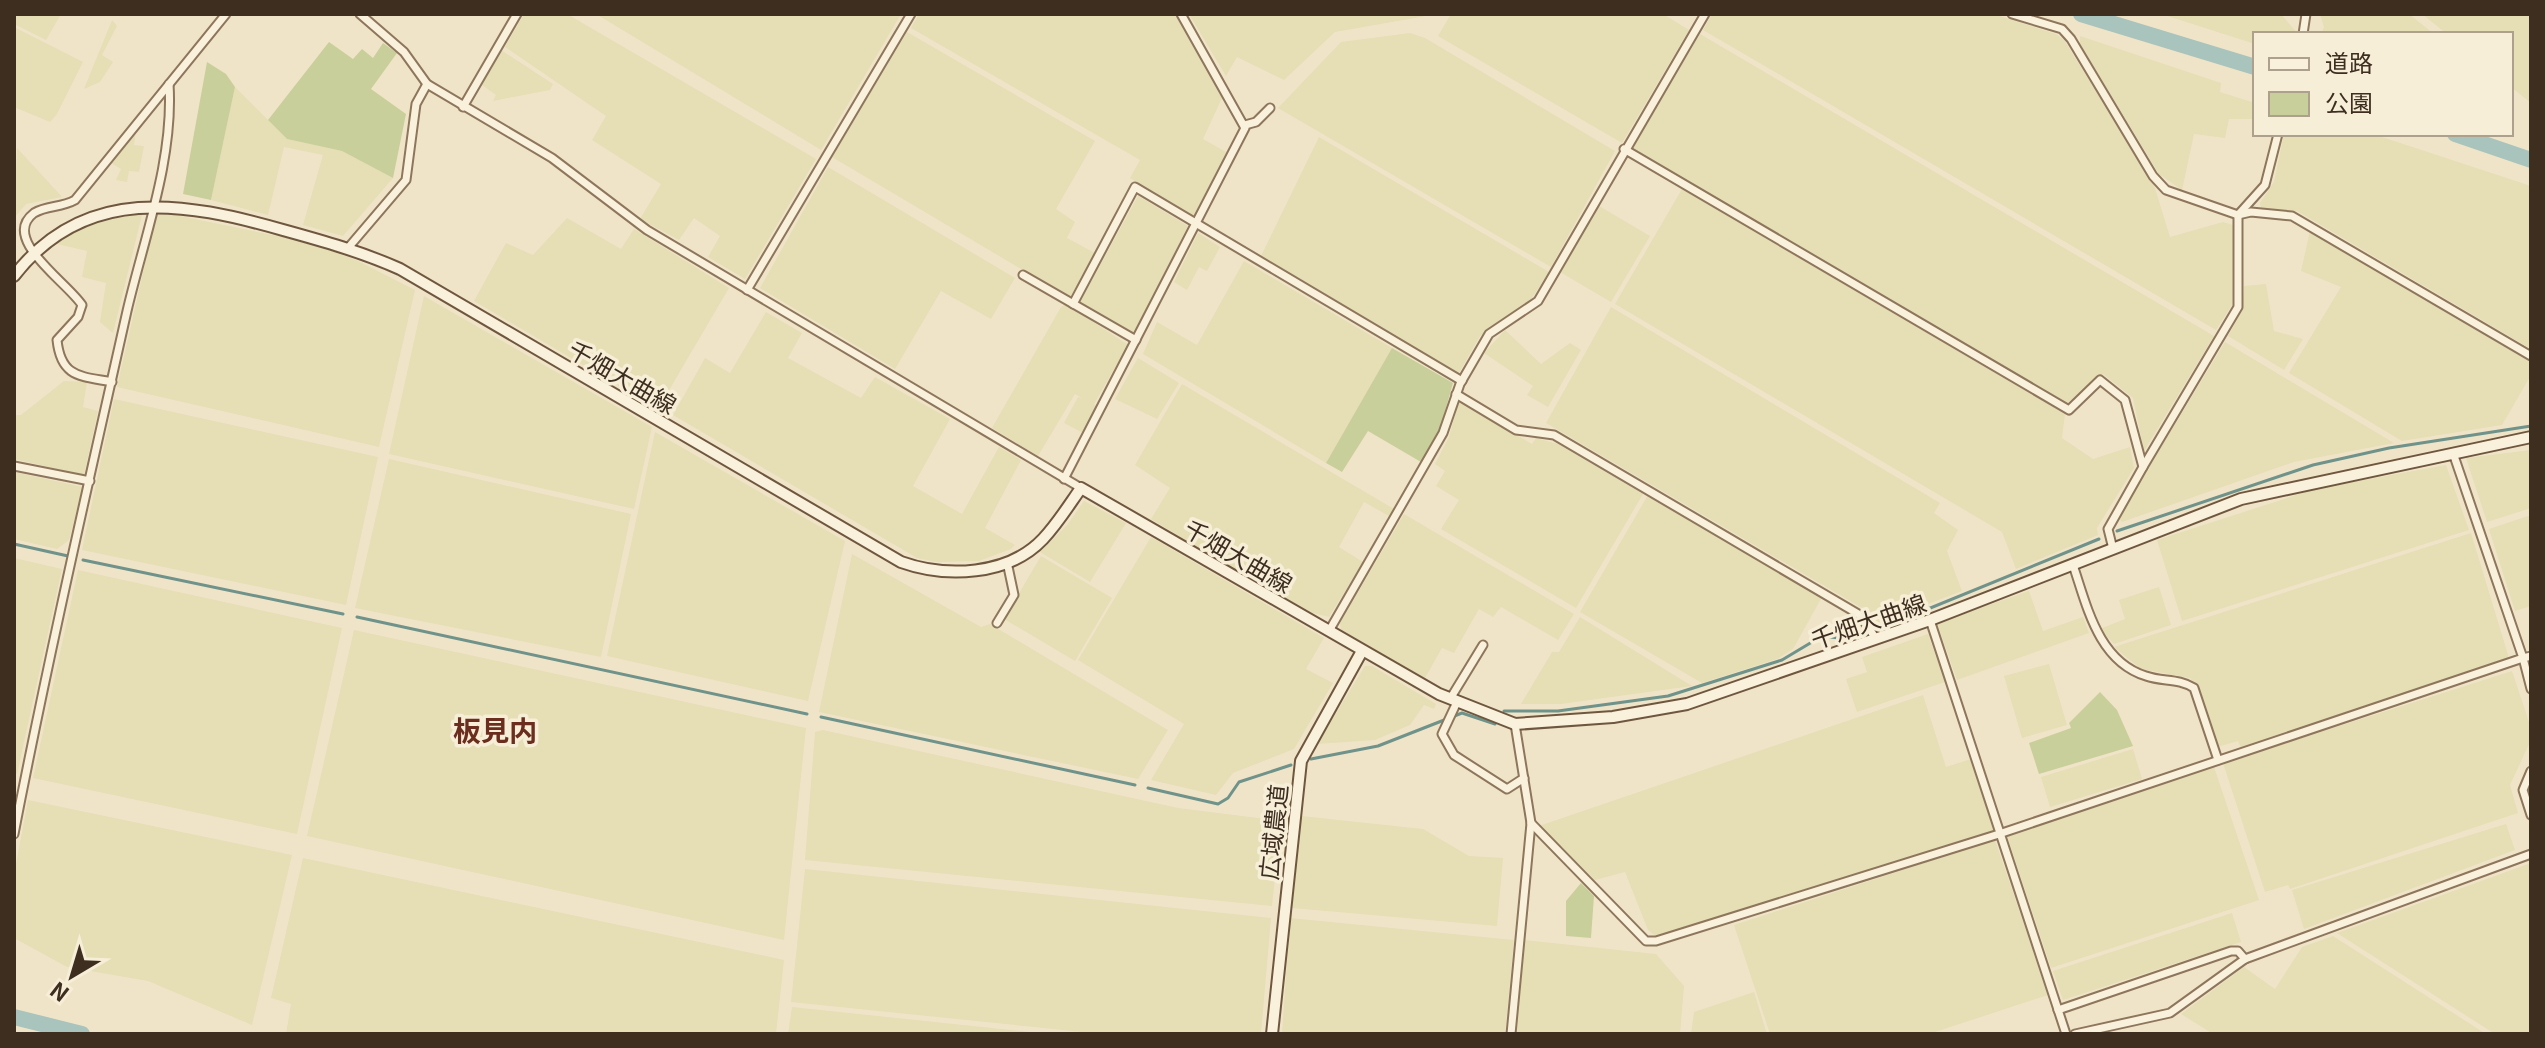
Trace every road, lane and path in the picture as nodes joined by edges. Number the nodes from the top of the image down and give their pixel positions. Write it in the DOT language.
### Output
graph roads {
  1 [pos="226,14"];
  2 [pos="360,14"];
  3 [pos="517,14"];
  4 [pos="911,14"];
  5 [pos="1181,14"];
  6 [pos="1705,14"];
  7 [pos="2012,14"];
  8 [pos="169,84"];
  9 [pos="427,84"];
  10 [pos="463,107"];
  11 [pos="1270,108"];
  12 [pos="1245,125"];
  13 [pos="2277,136"];
  14 [pos="1624,149"];
  15 [pos="152,206"];
  16 [pos="2238,215"];
  17 [pos="1196,223"];
  18 [pos="348,248"];
  19 [pos="29,258"];
  20 [pos="1023,275"];
  21 [pos="14,276"];
  22 [pos="747,290"];
  23 [pos="1073,304"];
  24 [pos="1136,340"];
  25 [pos="2531,356"];
  26 [pos="1462,381"];
  27 [pos="112,382"];
  28 [pos="1456,394"];
  29 [pos="2531,437"];
  30 [pos="2453,453"];
  31 [pos="14,466"];
  32 [pos="2143,467"];
  33 [pos="1064,479"];
  34 [pos="90,481"];
  35 [pos="1081,488"];
  36 [pos="2113,549"];
  37 [pos="1007,562"];
  38 [pos="2073,565"];
  39 [pos="1930,620"];
  40 [pos="997,623"];
  41 [pos="1329,631"];
  42 [pos="1876,639"];
  43 [pos="1483,645"];
  44 [pos="1362,651"];
  45 [pos="2527,657"];
  46 [pos="2531,689"];
  47 [pos="1453,700"];
  48 [pos="1515,724"];
  49 [pos="2218,760"];
  50 [pos="2531,771"];
  51 [pos="1524,778"];
  52 [pos="2531,815"];
  53 [pos="1531,823"];
  54 [pos="14,834"];
  55 [pos="1999,834"];
  56 [pos="2531,854"];
  57 [pos="2245,959"];
  58 [pos="2058,1010"];
  59 [pos="1272,1034"];
  60 [pos="1511,1034"];
  61 [pos="2066,1034"];
  62 [pos="2075,1034"];
  1 -- 8 [label="street"];
  2 -- 9 [label="street"];
  3 -- 10 [label="street"];
  4 -- 22 [label="street"];
  5 -- 12 [label="street"];
  6 -- 14 [label="street"];
  7 -- 16 [label="street"];
  8 -- 15 [label="street"];
  8 -- 19 [label="street"];
  9 -- 10 [label="street"];
  9 -- 18 [label="street"];
  10 -- 22 [label="street"];
  11 -- 12 [label="street"];
  12 -- 17 [label="street"];
  13 -- 16 [label="street"];
  14 -- 26 [label="street"];
  14 -- 32 [label="street"];
  15 -- 18 [label="main road, 千畑大曲線"];
  15 -- 19 [label="main road, 千畑大曲線"];
  15 -- 27 [label="street"];
  16 -- 25 [label="street"];
  16 -- 32 [label="street"];
  17 -- 23 [label="street"];
  17 -- 24 [label="street"];
  17 -- 26 [label="street"];
  18 -- 37 [label="main road, 千畑大曲線"];
  19 -- 21 [label="main road, 千畑大曲線"];
  19 -- 27 [label="street"];
  20 -- 23 [label="street"];
  22 -- 33 [label="street"];
  23 -- 24 [label="street"];
  24 -- 33 [label="street"];
  26 -- 28 [label="street"];
  27 -- 34 [label="street"];
  28 -- 41 [label="street"];
  28 -- 42 [label="street"];
  29 -- 30 [label="main road, 千畑大曲線"];
  30 -- 36 [label="main road, 千畑大曲線"];
  30 -- 45 [label="street"];
  31 -- 34 [label="street"];
  32 -- 36 [label="street"];
  33 -- 35 [label="street"];
  34 -- 54 [label="street"];
  35 -- 37 [label="main road, 千畑大曲線"];
  35 -- 41 [label="main road, 千畑大曲線"];
  36 -- 38 [label="main road, 千畑大曲線"];
  37 -- 40 [label="street"];
  38 -- 39 [label="main road, 千畑大曲線"];
  38 -- 49 [label="street"];
  39 -- 42 [label="main road, 千畑大曲線"];
  39 -- 55 [label="street"];
  41 -- 44 [label="main road, 千畑大曲線"];
  42 -- 48 [label="main road, 千畑大曲線"];
  43 -- 47 [label="street"];
  44 -- 47 [label="main road, 千畑大曲線"];
  44 -- 59 [label="main road, 広域農道"];
  45 -- 46 [label="street"];
  45 -- 49 [label="street"];
  47 -- 48 [label="main road, 千畑大曲線"];
  47 -- 51 [label="street"];
  48 -- 51 [label="street"];
  49 -- 55 [label="street"];
  50 -- 52 [label="street"];
  51 -- 53 [label="street"];
  53 -- 55 [label="street"];
  53 -- 60 [label="street"];
  55 -- 58 [label="street"];
  56 -- 57 [label="street"];
  57 -- 58 [label="street"];
  57 -- 62 [label="street"];
  58 -- 61 [label="street"];
}
